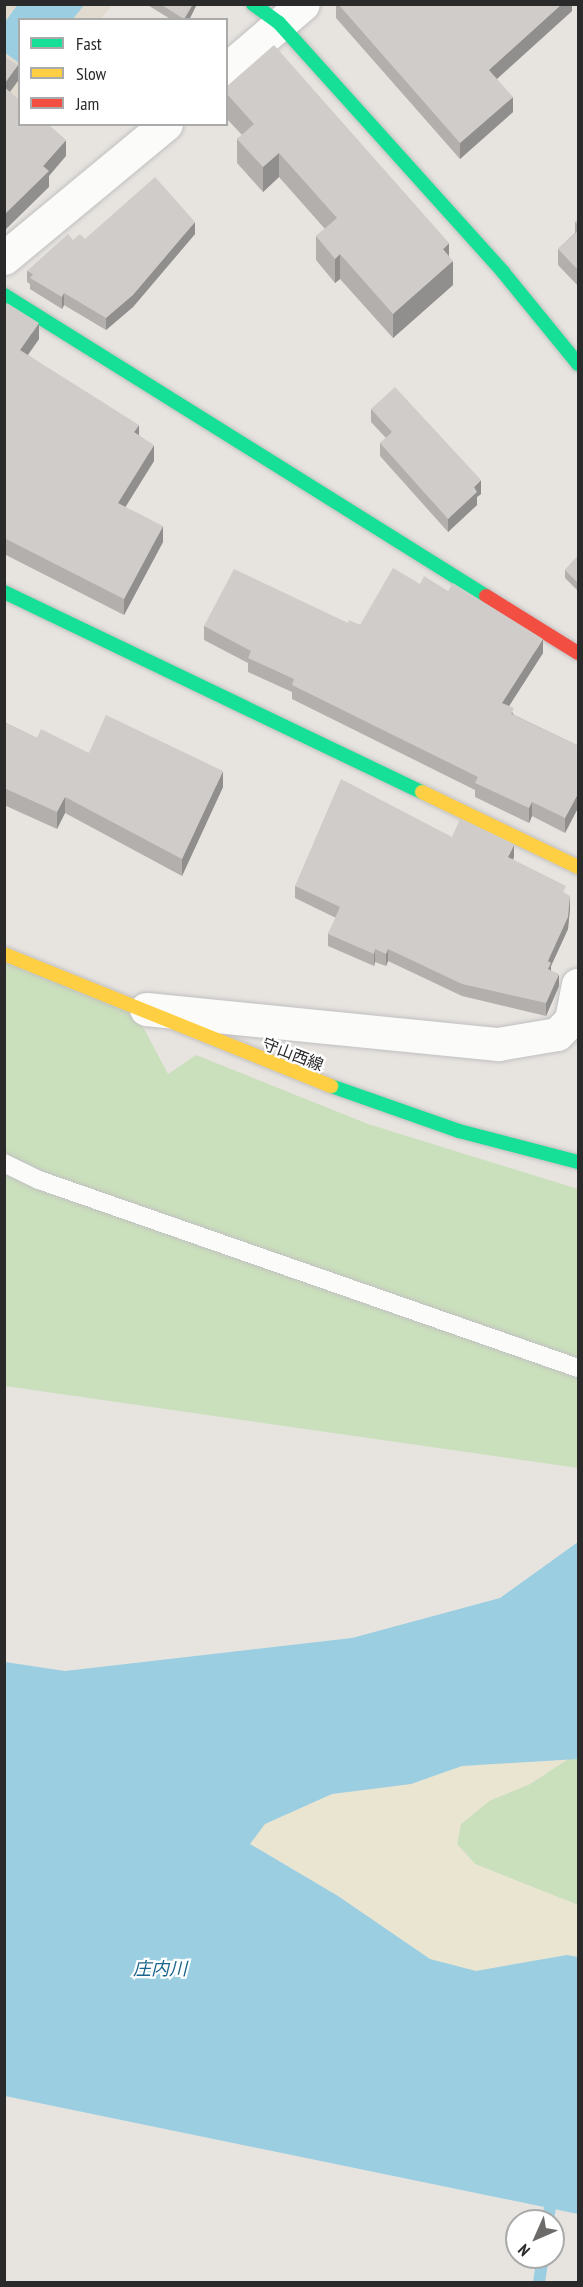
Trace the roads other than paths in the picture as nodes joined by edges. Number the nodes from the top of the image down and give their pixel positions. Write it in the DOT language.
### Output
graph roads {
  1 [pos="279,11"];
  2 [pos="228,68"];
  3 [pos="164,126"];
  4 [pos="4,258"];
  5 [pos="4,295"];
  6 [pos="579,364"];
  7 [pos="4,592"];
  8 [pos="579,653"];
  9 [pos="579,867"];
  10 [pos="4,954"];
  11 [pos="579,985"];
  12 [pos="133,1008"];
  13 [pos="579,1162"];
  14 [pos="4,1163"];
  15 [pos="579,1368"];
  1 -- 2 [label="street"];
  1 -- 6 [label="street"];
  3 -- 4 [label="street"];
  5 -- 8 [label="street"];
  7 -- 9 [label="street"];
  10 -- 12 [label="street, 守山西線"];
  11 -- 12 [label="street"];
  12 -- 13 [label="street, 守山西線"];
  14 -- 15 [label="lane"];
}
